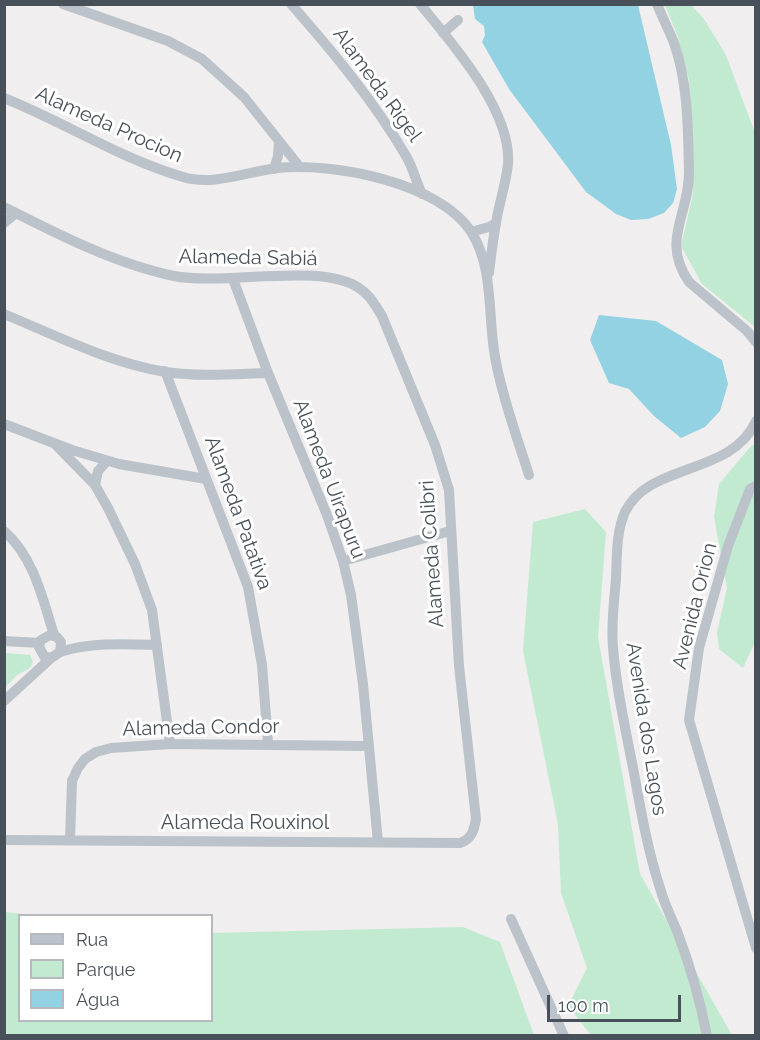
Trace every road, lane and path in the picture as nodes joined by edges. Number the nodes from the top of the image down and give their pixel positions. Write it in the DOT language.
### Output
graph roads {
  1 [pos="63,4"];
  2 [pos="291,4"];
  3 [pos="420,4"];
  4 [pos="657,4"];
  5 [pos="458,20"];
  6 [pos="443,33"];
  7 [pos="4,98"];
  8 [pos="279,141"];
  9 [pos="299,166"];
  10 [pos="274,169"];
  11 [pos="422,194"];
  12 [pos="4,207"];
  13 [pos="16,213"];
  14 [pos="496,222"];
  15 [pos="4,223"];
  16 [pos="471,232"];
  17 [pos="233,279"];
  18 [pos="487,285"];
  19 [pos="359,287"];
  20 [pos="4,314"];
  21 [pos="756,342"];
  22 [pos="165,372"];
  23 [pos="268,373"];
  24 [pos="756,421"];
  25 [pos="4,424"];
  26 [pos="55,444"];
  27 [pos="107,461"];
  28 [pos="529,475"];
  29 [pos="206,479"];
  30 [pos="95,485"];
  31 [pos="756,486"];
  32 [pos="4,531"];
  33 [pos="450,531"];
  34 [pos="344,561"];
  35 [pos="54,635"];
  36 [pos="4,641"];
  37 [pos="40,643"];
  38 [pos="157,645"];
  39 [pos="56,655"];
  40 [pos="4,701"];
  41 [pos="268,743"];
  42 [pos="170,744"];
  43 [pos="368,746"];
  44 [pos="471,836"];
  45 [pos="70,839"];
  46 [pos="4,840"];
  47 [pos="18,840"];
  48 [pos="378,842"];
  49 [pos="4,848"];
  50 [pos="511,919"];
  51 [pos="756,948"];
  52 [pos="564,1035"];
  53 [pos="708,1035"];
  1 -- 8 [label="street"];
  2 -- 11 [label="street, Alameda Rigel"];
  3 -- 6 [label="street"];
  4 -- 21 [label="street"];
  5 -- 6 [label="street"];
  6 -- 14 [label="street"];
  7 -- 10 [label="street, Alameda Procion"];
  8 -- 9 [label="street"];
  8 -- 10 [label="street"];
  9 -- 10 [label="street, Alameda Procion"];
  9 -- 11 [label="street, Alameda Procion"];
  11 -- 16 [label="street, Alameda Procion"];
  12 -- 13 [label="street, Alameda Sabiá"];
  13 -- 15 [label="street"];
  13 -- 17 [label="street, Alameda Sabiá"];
  14 -- 16 [label="street"];
  14 -- 18 [label="street"];
  16 -- 18 [label="street, Alameda Procion"];
  17 -- 19 [label="street, Alameda Sabiá"];
  17 -- 23 [label="street, Alameda Uirapuru"];
  18 -- 28 [label="street, Alameda Procion"];
  19 -- 33 [label="street, Alameda Colibri"];
  20 -- 22 [label="street"];
  22 -- 23 [label="street"];
  22 -- 29 [label="street, Alameda Patativa"];
  23 -- 34 [label="street, Alameda Uirapuru"];
  24 -- 53 [label="street, Avenida dos Lagos"];
  25 -- 26 [label="street"];
  26 -- 27 [label="street"];
  26 -- 30 [label="street"];
  27 -- 29 [label="street"];
  27 -- 30 [label="street"];
  29 -- 41 [label="street, Alameda Patativa"];
  30 -- 38 [label="street"];
  31 -- 51 [label="street, Avenida Orion"];
  32 -- 35 [label="street"];
  33 -- 34 [label="street"];
  33 -- 44 [label="street, Alameda Colibri"];
  34 -- 43 [label="street, Alameda Uirapuru"];
  35 -- 37 [label="street"];
  35 -- 39 [label="street"];
  36 -- 37 [label="street"];
  37 -- 39 [label="street"];
  38 -- 39 [label="street"];
  38 -- 42 [label="street"];
  39 -- 40 [label="street"];
  41 -- 42 [label="street, Alameda Condor"];
  41 -- 43 [label="street, Alameda Condor"];
  42 -- 45 [label="street, Alameda Condor"];
  43 -- 48 [label="street, Alameda Uirapuru"];
  44 -- 48 [label="street, Alameda Rouxinol"];
  45 -- 47 [label="street, Alameda Rouxinol"];
  45 -- 48 [label="street, Alameda Rouxinol"];
  46 -- 47 [label="street, Alameda Rouxinol"];
  47 -- 49 [label="street, Alameda Rouxinol"];
  50 -- 52 [label="street"];
}
